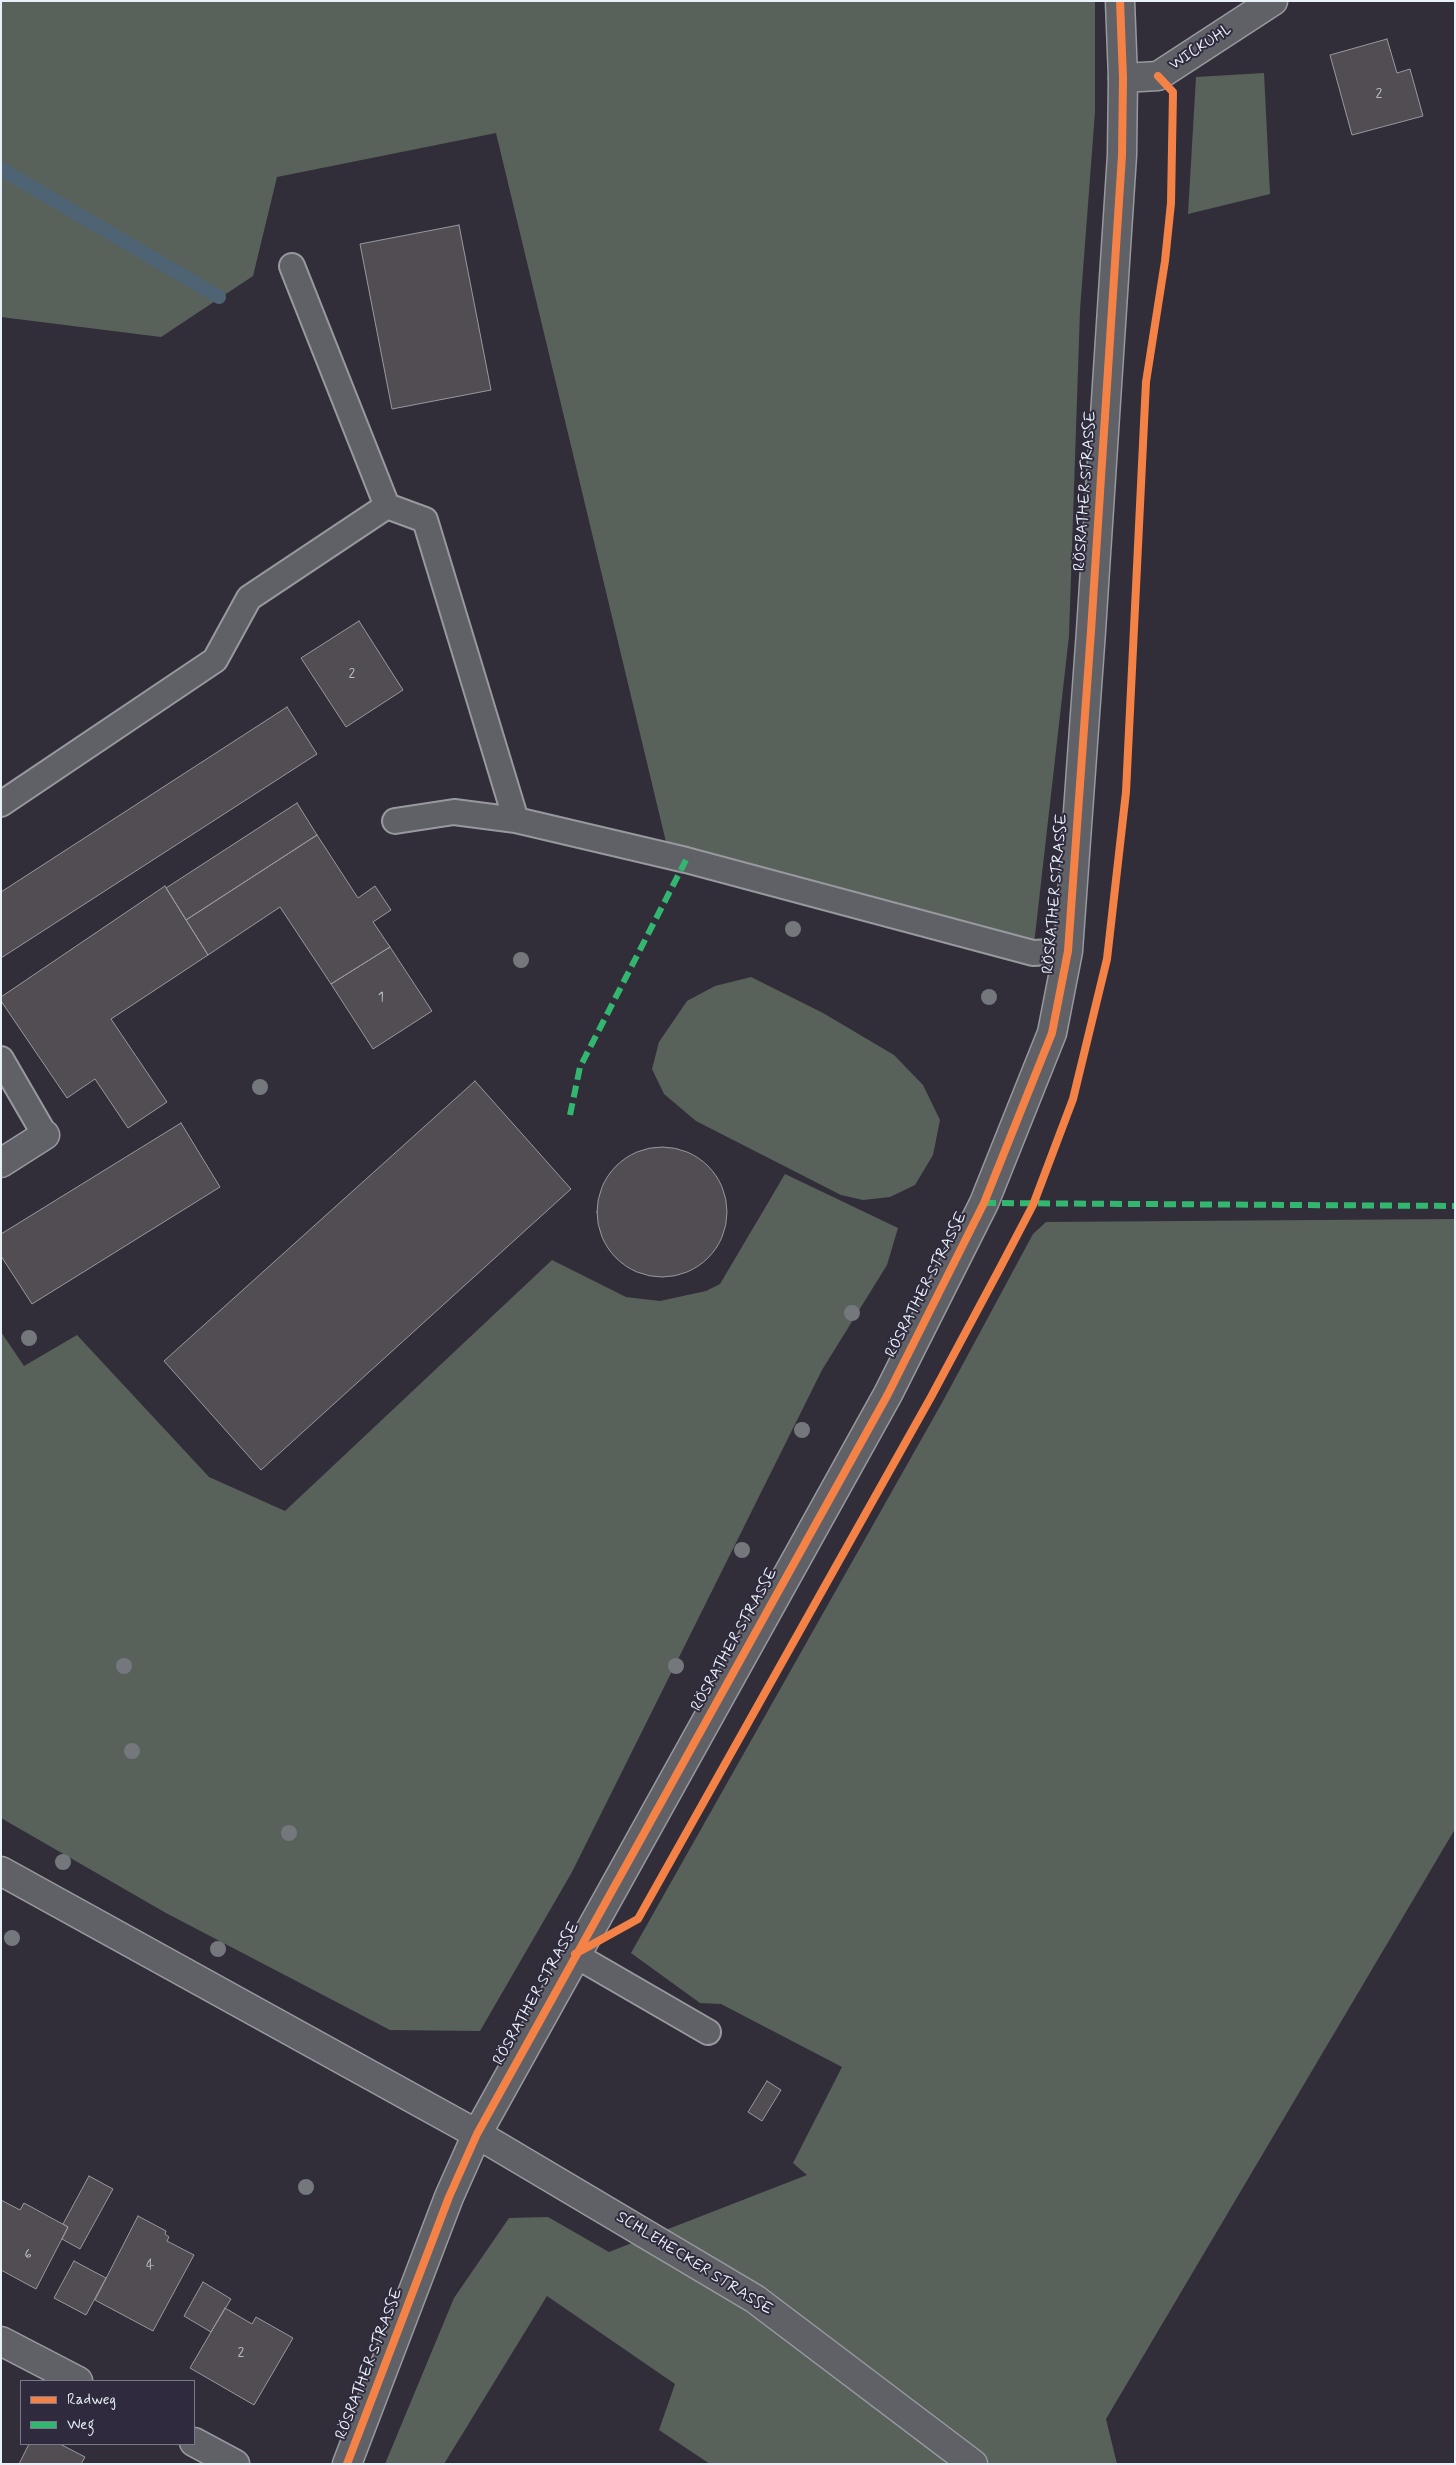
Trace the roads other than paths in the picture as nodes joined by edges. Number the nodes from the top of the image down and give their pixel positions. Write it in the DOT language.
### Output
graph roads {
  1 [pos="1120,1"];
  2 [pos="1273,1"];
  3 [pos="1123,78"];
  4 [pos="292,266"];
  5 [pos="387,506"];
  6 [pos="1,804"];
  7 [pos="516,820"];
  8 [pos="395,821"];
  9 [pos="1068,951"];
  10 [pos="1,1059"];
  11 [pos="45,1134"];
  12 [pos="1,1163"];
  13 [pos="1,1870"];
  14 [pos="575,1955"];
  15 [pos="708,2032"];
  16 [pos="477,2134"];
  17 [pos="1,2341"];
  18 [pos="76,2380"];
  19 [pos="195,2443"];
  20 [pos="236,2464"];
  21 [pos="347,2464"];
  22 [pos="973,2464"];
  1 -- 3 [label="street, RÖSRATHER STRASSE"];
  2 -- 3 [label="street, WICKUHL"];
  3 -- 9 [label="street, RÖSRATHER STRASSE"];
  4 -- 5 [label="lane"];
  5 -- 6 [label="lane"];
  5 -- 7 [label="lane"];
  7 -- 8 [label="lane"];
  7 -- 9 [label="lane"];
  9 -- 14 [label="street, RÖSRATHER STRASSE"];
  10 -- 11 [label="lane"];
  11 -- 12 [label="street"];
  13 -- 16 [label="street, SCHLEHECKER STRASSE"];
  14 -- 15 [label="lane"];
  14 -- 16 [label="street, RÖSRATHER STRASSE"];
  16 -- 21 [label="street, RÖSRATHER STRASSE"];
  16 -- 22 [label="street, SCHLEHECKER STRASSE"];
  17 -- 18 [label="street"];
  19 -- 20 [label="street"];
}
